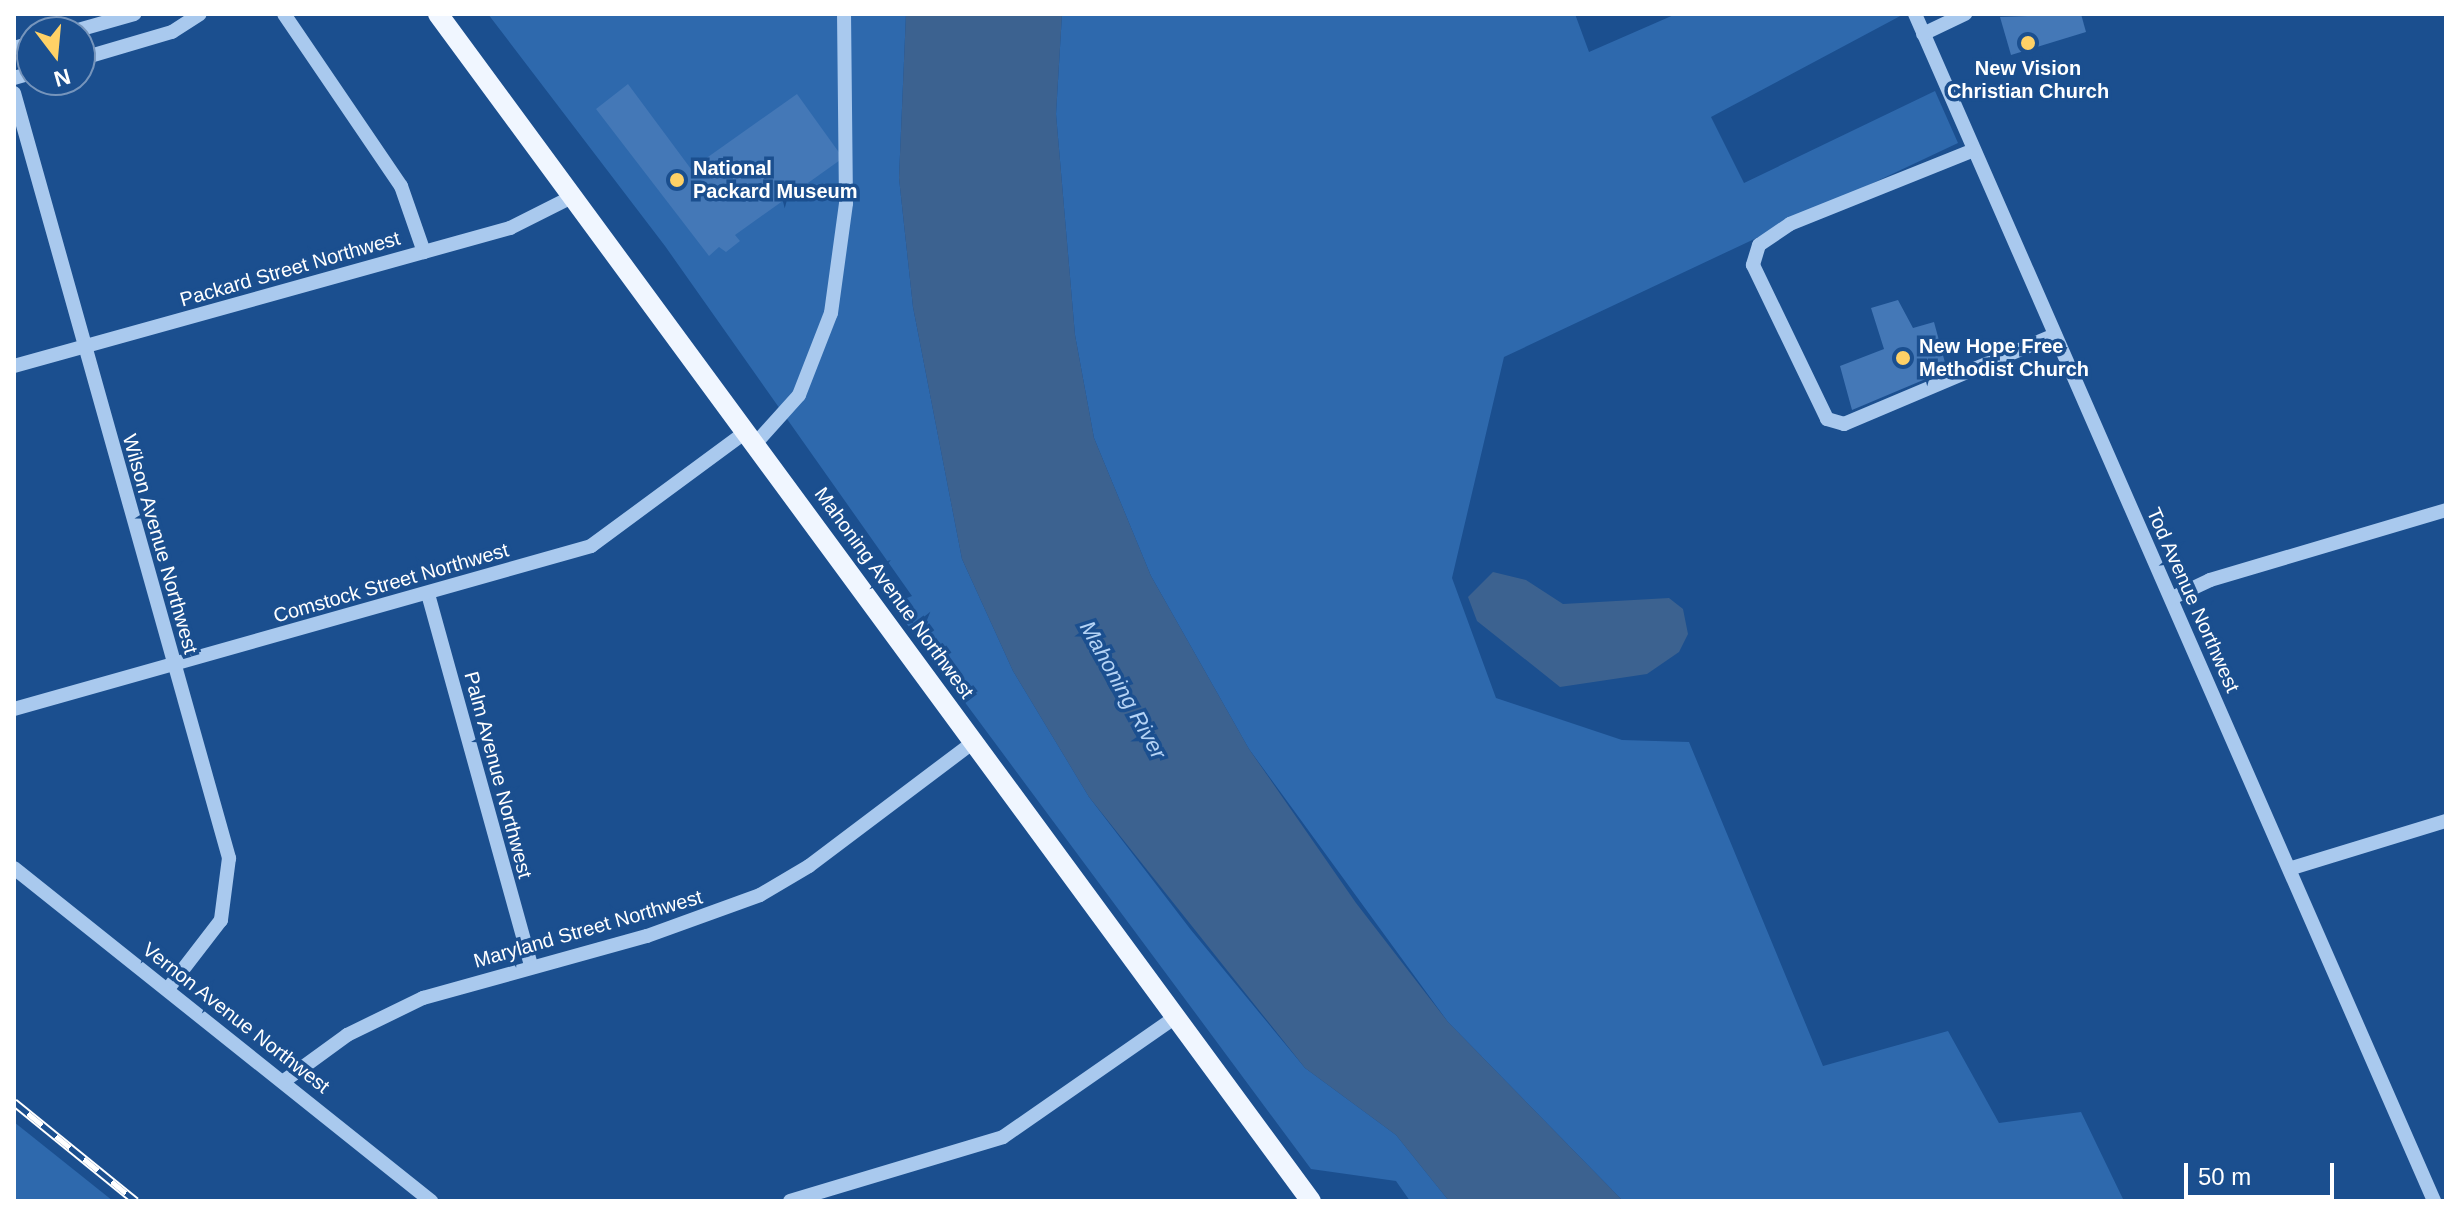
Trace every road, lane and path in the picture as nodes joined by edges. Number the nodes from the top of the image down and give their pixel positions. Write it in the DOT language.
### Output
graph roads {
  1 [pos="134,14"];
  2 [pos="200,14"];
  3 [pos="284,14"];
  4 [pos="438,14"];
  5 [pos="844,14"];
  6 [pos="1915,14"];
  7 [pos="1965,14"];
  8 [pos="96,25"];
  9 [pos="1923,34"];
  10 [pos="96,54"];
  11 [pos="14,93"];
  12 [pos="1974,150"];
  13 [pos="572,197"];
  14 [pos="424,252"];
  15 [pos="2055,335"];
  16 [pos="84,347"];
  17 [pos="14,366"];
  18 [pos="751,437"];
  19 [pos="2446,510"];
  20 [pos="428,594"];
  21 [pos="2172,598"];
  22 [pos="172,664"];
  23 [pos="14,709"];
  24 [pos="972,743"];
  25 [pos="2446,821"];
  26 [pos="14,868"];
  27 [pos="2292,868"];
  28 [pos="531,966"];
  29 [pos="167,990"];
  30 [pos="1174,1018"];
  31 [pos="284,1081"];
  32 [pos="431,1201"];
  33 [pos="790,1201"];
  34 [pos="1311,1201"];
  35 [pos="2434,1201"];
  1 -- 8 [label="street"];
  2 -- 10 [label="street"];
  3 -- 14 [label="street"];
  4 -- 13 [label="main road, Mahoning Avenue Northwest"];
  5 -- 18 [label="street, Comstock Street Northwest"];
  6 -- 9 [label="street, Tod Avenue Northwest"];
  7 -- 9 [label="street"];
  9 -- 12 [label="street, Tod Avenue Northwest"];
  11 -- 16 [label="street, Wilson Avenue Northwest"];
  12 -- 15 [label="street, Tod Avenue Northwest"];
  12 -- 15 [label="street"];
  13 -- 14 [label="street, Packard Street Northwest"];
  13 -- 18 [label="main road, Mahoning Avenue Northwest"];
  14 -- 16 [label="street, Packard Street Northwest"];
  15 -- 21 [label="street, Tod Avenue Northwest"];
  16 -- 17 [label="street, Packard Street Northwest"];
  16 -- 22 [label="street, Wilson Avenue Northwest"];
  18 -- 20 [label="street, Comstock Street Northwest"];
  18 -- 24 [label="main road, Mahoning Avenue Northwest"];
  19 -- 21 [label="street"];
  20 -- 22 [label="street, Comstock Street Northwest"];
  20 -- 28 [label="street, Palm Avenue Northwest"];
  21 -- 27 [label="street, Tod Avenue Northwest"];
  22 -- 23 [label="street, Comstock Street Northwest"];
  22 -- 29 [label="street, Wilson Avenue Northwest"];
  24 -- 28 [label="street, Maryland Street Northwest"];
  24 -- 30 [label="main road, Mahoning Avenue Northwest"];
  25 -- 27 [label="street"];
  26 -- 29 [label="street, Vernon Avenue Northwest"];
  27 -- 35 [label="street, Tod Avenue Northwest"];
  28 -- 31 [label="street, Maryland Street Northwest"];
  29 -- 31 [label="street, Vernon Avenue Northwest"];
  30 -- 33 [label="street"];
  30 -- 34 [label="main road, Mahoning Avenue Northwest"];
  31 -- 32 [label="street, Vernon Avenue Northwest"];
}
